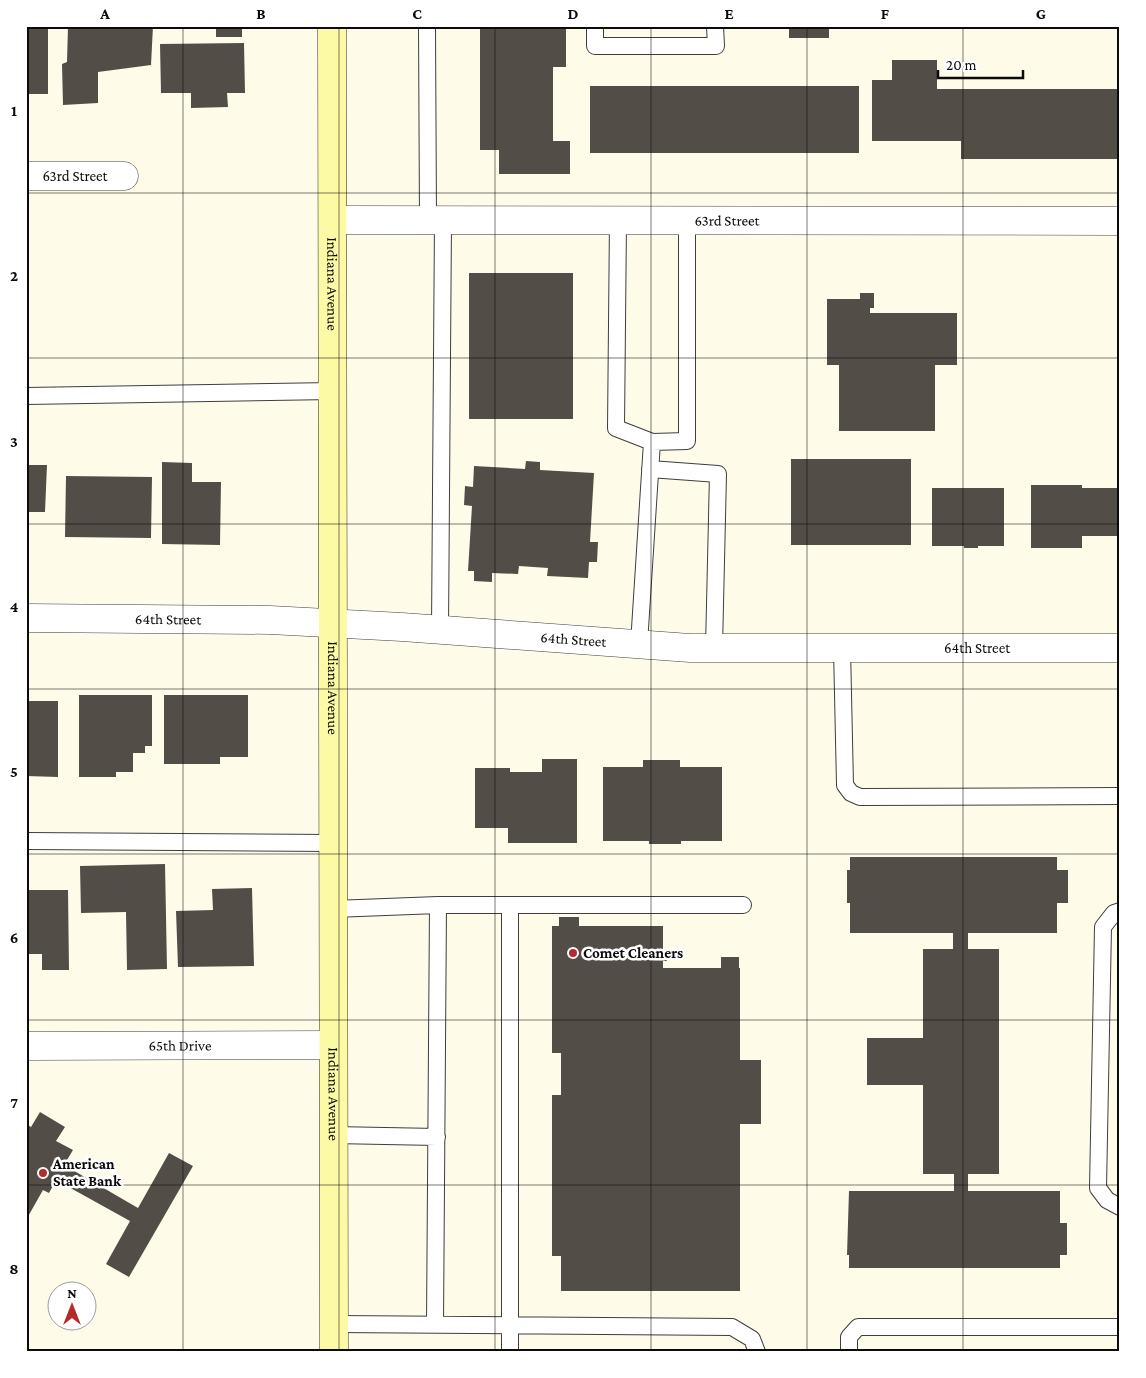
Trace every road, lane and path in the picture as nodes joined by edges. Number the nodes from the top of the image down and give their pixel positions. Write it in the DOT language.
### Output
graph roads {
  1 [pos="332,26"];
  2 [pos="427,26"];
  3 [pos="595,26"];
  4 [pos="716,26"];
  5 [pos="26,176"];
  6 [pos="124,176"];
  7 [pos="333,220"];
  8 [pos="436,220"];
  9 [pos="618,220"];
  10 [pos="687,220"];
  11 [pos="1120,221"];
  12 [pos="333,390"];
  13 [pos="26,396"];
  14 [pos="652,442"];
  15 [pos="650,469"];
  16 [pos="26,618"];
  17 [pos="333,624"];
  18 [pos="440,630"];
  19 [pos="639,644"];
  20 [pos="714,648"];
  21 [pos="842,648"];
  22 [pos="1120,648"];
  23 [pos="1120,796"];
  24 [pos="26,841"];
  25 [pos="333,843"];
  26 [pos="510,904"];
  27 [pos="438,905"];
  28 [pos="744,906"];
  29 [pos="333,909"];
  30 [pos="1120,911"];
  31 [pos="333,1045"];
  32 [pos="26,1046"];
  33 [pos="333,1135"];
  34 [pos="437,1137"];
  35 [pos="1120,1207"];
  36 [pos="334,1324"];
  37 [pos="435,1325"];
  38 [pos="510,1326"];
  39 [pos="1120,1327"];
  40 [pos="334,1352"];
  41 [pos="510,1352"];
  42 [pos="757,1352"];
  43 [pos="849,1352"];
  1 -- 7 [label="main road, Indiana Avenue"];
  2 -- 8 [label="lane"];
  3 -- 4 [label="lane"];
  5 -- 6 [label="street, 63rd Street"];
  7 -- 8 [label="street, 63rd Street"];
  7 -- 12 [label="main road, Indiana Avenue"];
  8 -- 9 [label="street, 63rd Street"];
  8 -- 18 [label="lane"];
  9 -- 10 [label="street, 63rd Street"];
  9 -- 14 [label="lane"];
  10 -- 11 [label="street, 63rd Street"];
  10 -- 14 [label="lane"];
  12 -- 13 [label="lane"];
  12 -- 17 [label="main road, Indiana Avenue"];
  14 -- 15 [label="lane"];
  15 -- 19 [label="lane"];
  15 -- 20 [label="lane"];
  16 -- 17 [label="street, 64th Street"];
  17 -- 18 [label="street, 64th Street"];
  17 -- 25 [label="main road, Indiana Avenue"];
  18 -- 19 [label="street, 64th Street"];
  19 -- 20 [label="street, 64th Street"];
  20 -- 21 [label="street, 64th Street"];
  21 -- 22 [label="street, 64th Street"];
  21 -- 23 [label="lane"];
  24 -- 25 [label="lane"];
  25 -- 29 [label="main road, Indiana Avenue"];
  26 -- 27 [label="lane"];
  26 -- 28 [label="lane"];
  26 -- 38 [label="lane"];
  27 -- 29 [label="lane"];
  27 -- 34 [label="lane"];
  29 -- 31 [label="main road, Indiana Avenue"];
  30 -- 35 [label="lane"];
  31 -- 32 [label="street, 65th Drive"];
  31 -- 33 [label="main road, Indiana Avenue"];
  33 -- 34 [label="lane"];
  33 -- 36 [label="main road, Indiana Avenue"];
  34 -- 37 [label="lane"];
  36 -- 37 [label="lane"];
  36 -- 40 [label="main road, Indiana Avenue"];
  37 -- 38 [label="lane"];
  38 -- 41 [label="lane"];
  38 -- 42 [label="lane"];
  39 -- 43 [label="lane"];
}
